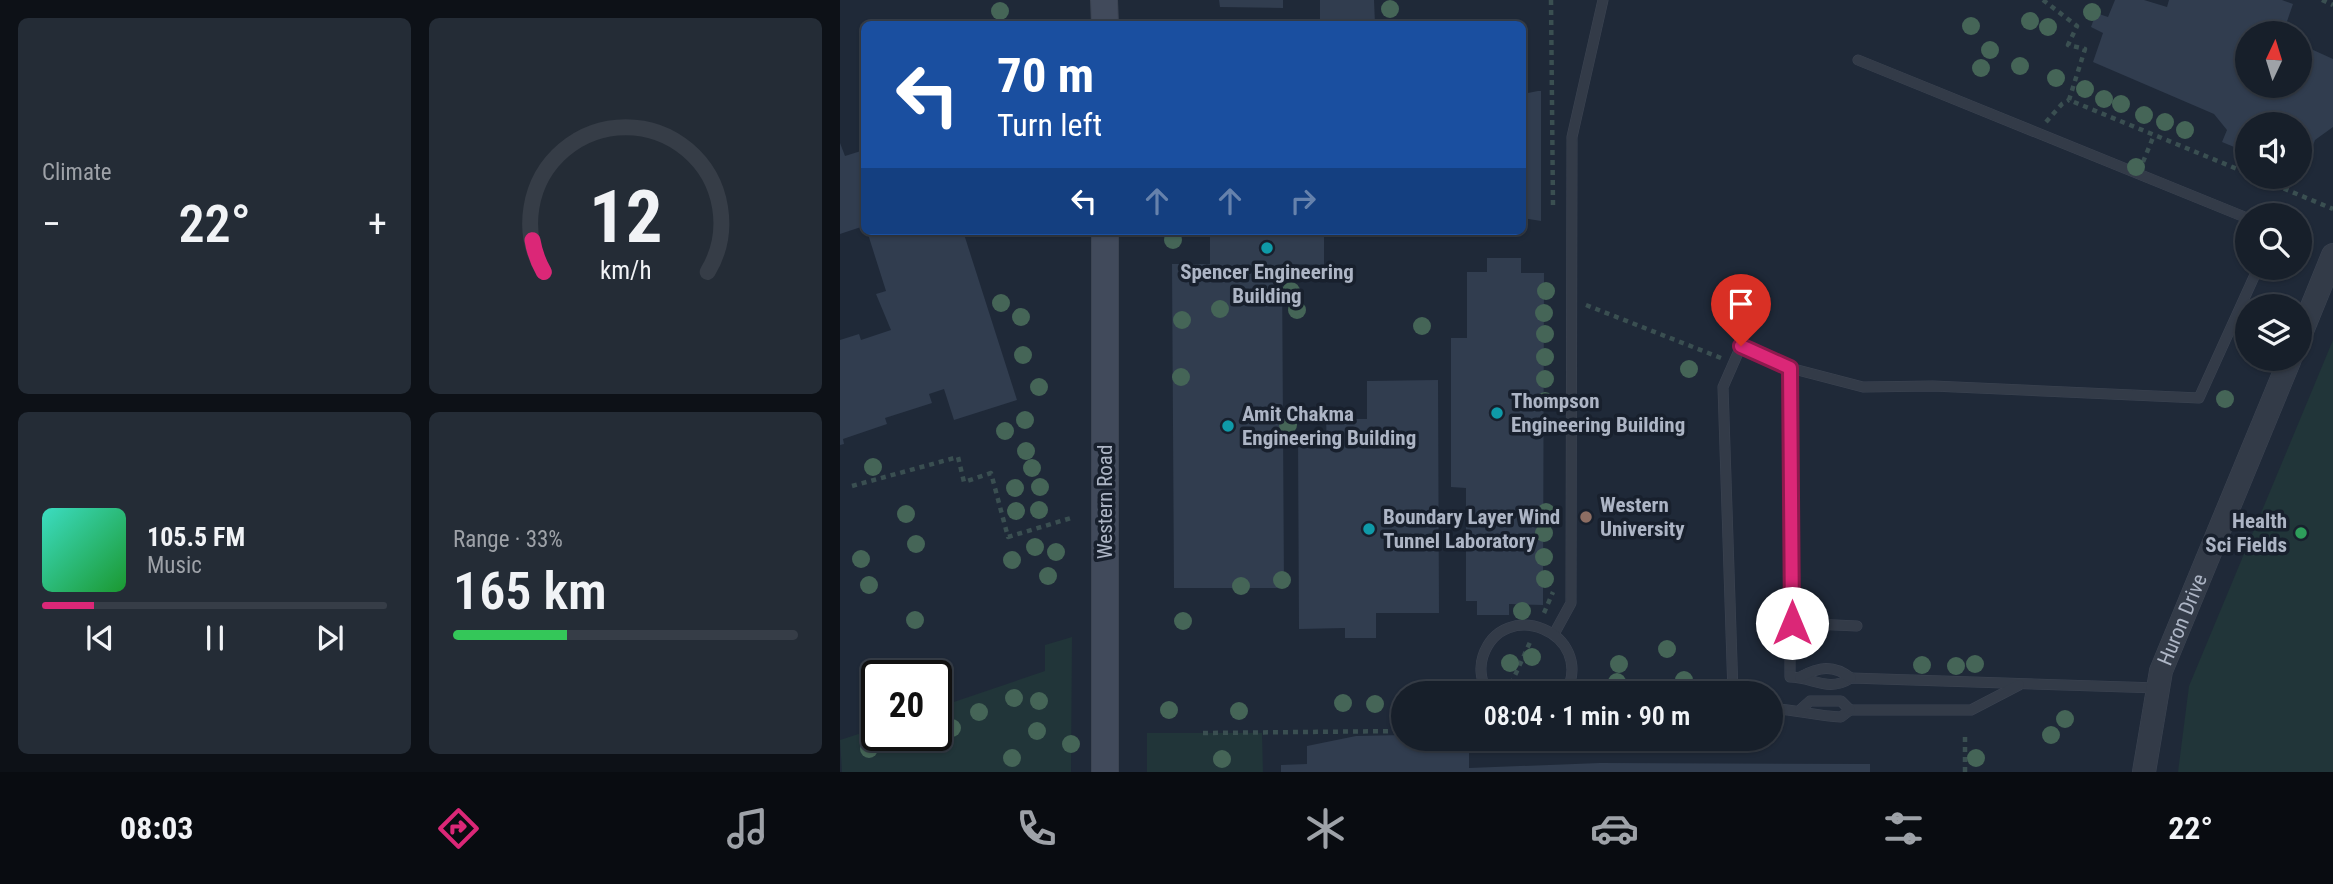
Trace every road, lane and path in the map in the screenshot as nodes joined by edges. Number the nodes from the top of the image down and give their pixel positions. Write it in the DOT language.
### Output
graph roads {
  1 [pos="1104,0"];
  2 [pos="1551,0"];
  3 [pos="1603,0"];
  4 [pos="2043,0"];
  5 [pos="2322,0"];
  6 [pos="2333,5"];
  7 [pos="1105,21"];
  8 [pos="1858,60"];
  9 [pos="2069,100"];
  10 [pos="2039,131"];
  11 [pos="2154,135"];
  12 [pos="2235,168"];
  13 [pos="2139,172"];
  14 [pos="2285,189"];
  15 [pos="1553,209"];
  16 [pos="2333,209"];
  17 [pos="2235,213"];
  18 [pos="1105,235"];
  19 [pos="2333,255"];
  20 [pos="2253,280"];
  21 [pos="1572,299"];
  22 [pos="2312,307"];
  23 [pos="1735,363"];
  24 [pos="1790,368"];
  25 [pos="2285,371"];
  26 [pos="852,486"];
  27 [pos="1071,518"];
  28 [pos="1553,582"];
  29 [pos="1792,623"];
  30 [pos="1537,626"];
  31 [pos="1857,626"];
  32 [pos="1554,634"];
  33 [pos="1800,677"];
  34 [pos="1851,678"];
  35 [pos="1484,681"];
  36 [pos="1512,681"];
  37 [pos="1570,681"];
  38 [pos="1732,681"];
  39 [pos="2020,685"];
  40 [pos="2158,688"];
  41 [pos="1783,709"];
  42 [pos="1850,709"];
  43 [pos="1800,710"];
  44 [pos="1391,731"];
  45 [pos="1203,733"];
  46 [pos="1965,737"];
  47 [pos="1105,772"];
  48 [pos="1965,772"];
  49 [pos="2144,772"];
  1 -- 7 [label="main road"];
  2 -- 15 [label="path"];
  3 -- 21 [label="lane"];
  4 -- 9 [label="path"];
  5 -- 6 [label="path"];
  8 -- 10 [label="lane"];
  9 -- 10 [label="path"];
  9 -- 11 [label="path"];
  10 -- 13 [label="lane"];
  11 -- 12 [label="path"];
  11 -- 13 [label="path"];
  13 -- 17 [label="lane"];
  14 -- 16 [label="path"];
  18 -- 47 [label="main road, Western Road"];
  19 -- 22 [label="street"];
  20 -- 24 [label="lane"];
  21 -- 23 [label="path"];
  21 -- 32 [label="lane"];
  23 -- 24 [label="lane"];
  23 -- 38 [label="lane"];
  24 -- 29 [label="lane"];
  25 -- 40 [label="street, Huron Drive"];
  26 -- 27 [label="path"];
  28 -- 30 [label="path"];
  29 -- 31 [label="lane"];
  29 -- 33 [label="lane"];
  30 -- 32 [label="lane"];
  30 -- 35 [label="lane"];
  30 -- 36 [label="path"];
  32 -- 37 [label="lane"];
  33 -- 34 [label="lane"];
  33 -- 34 [label="lane"];
  34 -- 39 [label="lane"];
  39 -- 40 [label="lane"];
  39 -- 42 [label="lane"];
  40 -- 49 [label="street, Huron Drive"];
  41 -- 43 [label="lane"];
  42 -- 43 [label="lane"];
  42 -- 43 [label="lane"];
  44 -- 45 [label="path"];
  46 -- 48 [label="path"];
}
